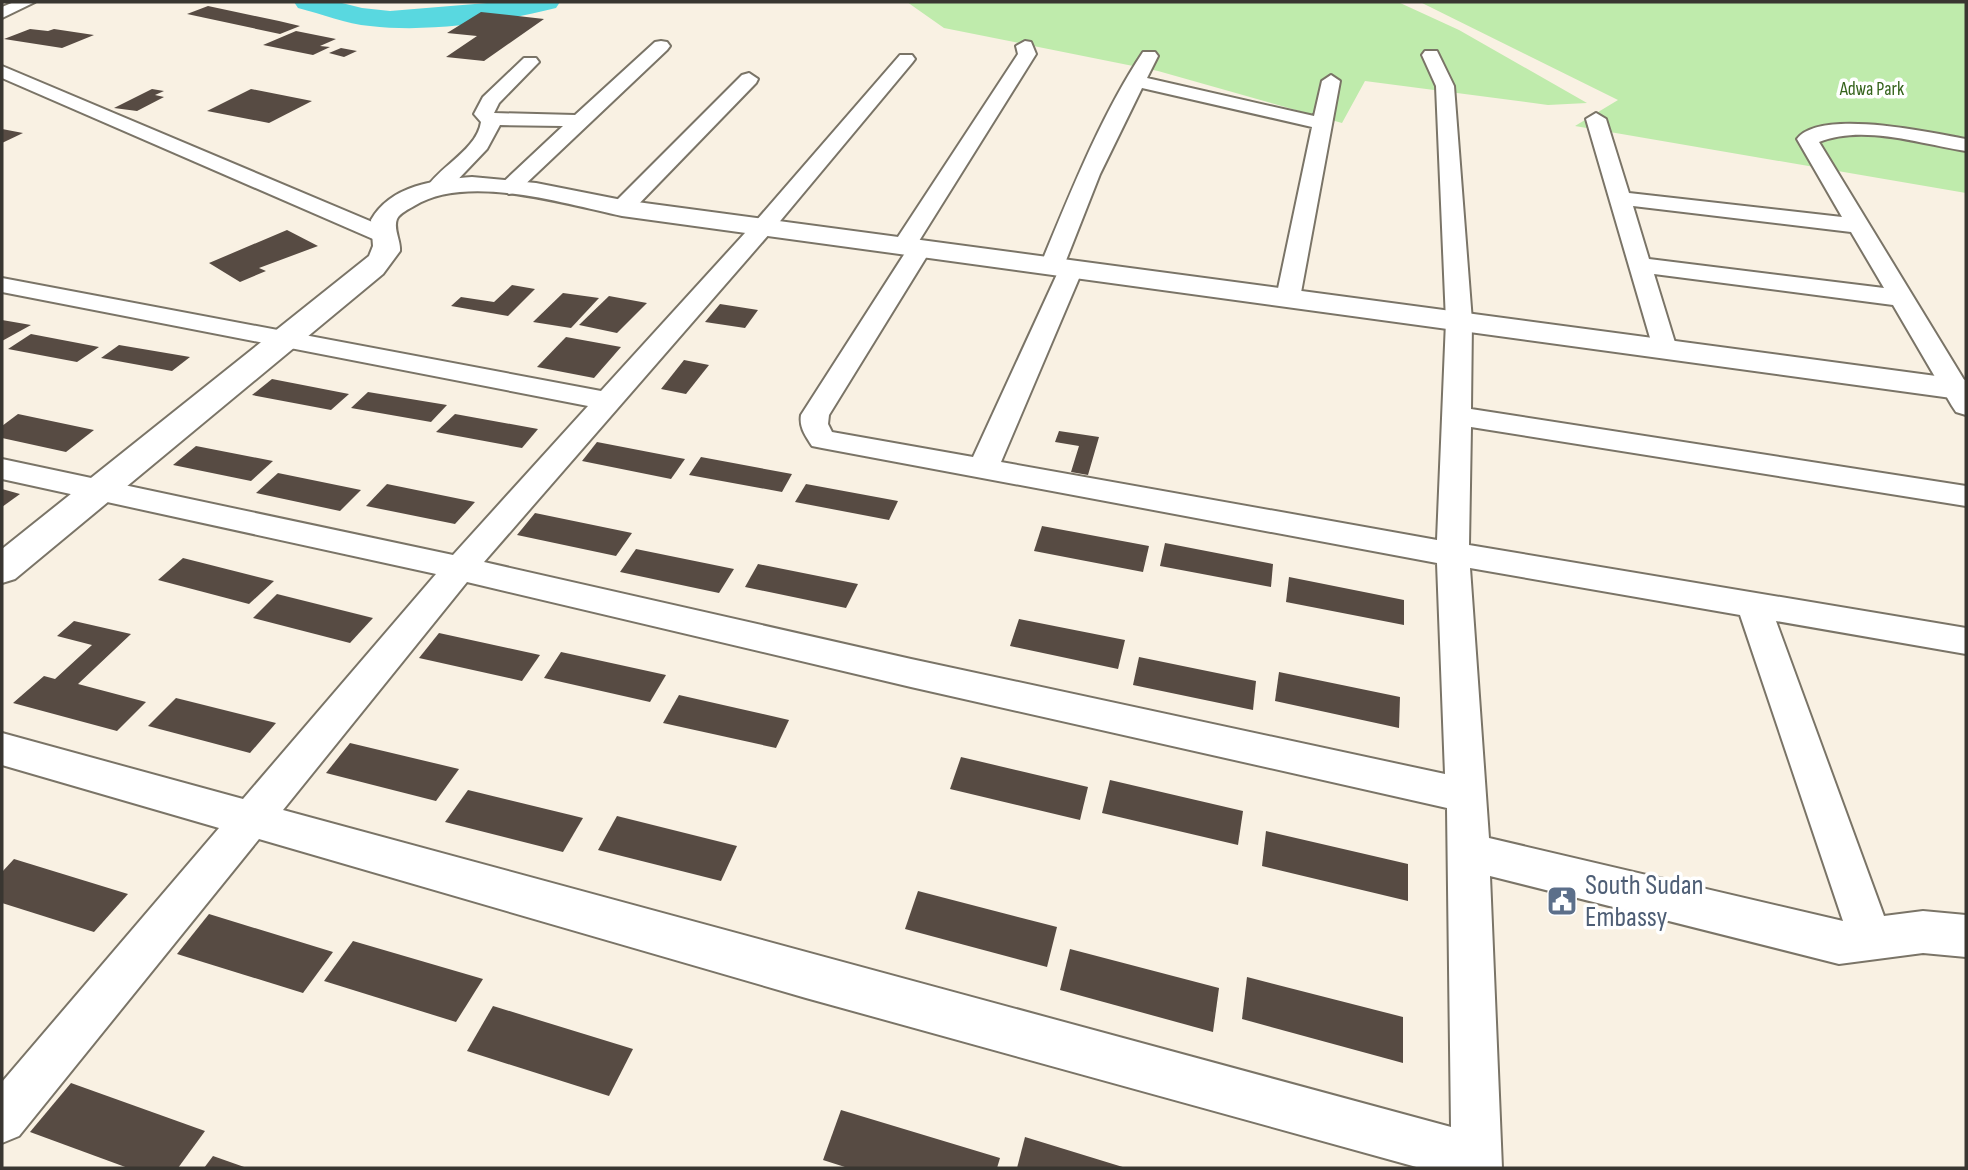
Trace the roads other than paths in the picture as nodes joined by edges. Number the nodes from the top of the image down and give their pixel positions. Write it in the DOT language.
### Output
graph roads {
  1 [pos="10,2"];
  2 [pos="27,2"];
  3 [pos="2,4"];
  4 [pos="2,13"];
  5 [pos="661,46"];
  6 [pos="1025,46"];
  7 [pos="1149,55"];
  8 [pos="1431,55"];
  9 [pos="905,59"];
  10 [pos="530,62"];
  11 [pos="2,71"];
  12 [pos="749,79"];
  13 [pos="1134,80"];
  14 [pos="1331,81"];
  15 [pos="1596,119"];
  16 [pos="491,120"];
  17 [pos="582,122"];
  18 [pos="1323,124"];
  19 [pos="1966,145"];
  20 [pos="438,187"];
  21 [pos="509,187"];
  22 [pos="1619,198"];
  23 [pos="622,208"];
  24 [pos="1857,226"];
  25 [pos="763,227"];
  26 [pos="381,234"];
  27 [pos="912,247"];
  28 [pos="1639,265"];
  29 [pos="1061,267"];
  30 [pos="2,285"];
  31 [pos="1288,298"];
  32 [pos="1900,298"];
  33 [pos="1459,321"];
  34 [pos="286,341"];
  35 [pos="1664,349"];
  36 [pos="1963,395"];
  37 [pos="607,401"];
  38 [pos="1457,416"];
  39 [pos="2,469"];
  40 [pos="982,470"];
  41 [pos="98,491"];
  42 [pos="1966,496"];
  43 [pos="1453,554"];
  44 [pos="460,568"];
  45 [pos="2,569"];
  46 [pos="1753,605"];
  47 [pos="1966,641"];
  48 [pos="2,749"];
  49 [pos="1466,795"];
  50 [pos="253,819"];
  51 [pos="1469,852"];
  52 [pos="1966,936"];
  53 [pos="1871,939"];
  54 [pos="2,1119"];
  55 [pos="1477,1164"];
  1 -- 3 [label="street"];
  2 -- 4 [label="street"];
  5 -- 17 [label="street"];
  6 -- 27 [label="street"];
  7 -- 13 [label="street"];
  8 -- 33 [label="street"];
  9 -- 25 [label="street"];
  10 -- 16 [label="street"];
  11 -- 26 [label="street"];
  12 -- 23 [label="street"];
  13 -- 18 [label="street"];
  13 -- 29 [label="street"];
  14 -- 18 [label="street"];
  15 -- 22 [label="street"];
  16 -- 17 [label="street"];
  16 -- 20 [label="street"];
  17 -- 21 [label="street"];
  18 -- 31 [label="street"];
  19 -- 24 [label="street"];
  20 -- 21 [label="street"];
  20 -- 26 [label="street"];
  21 -- 23 [label="street"];
  22 -- 24 [label="street"];
  22 -- 28 [label="street"];
  23 -- 25 [label="street"];
  24 -- 32 [label="street"];
  25 -- 27 [label="street"];
  25 -- 37 [label="street"];
  26 -- 34 [label="street"];
  27 -- 29 [label="street"];
  27 -- 40 [label="street"];
  28 -- 32 [label="street"];
  28 -- 35 [label="street"];
  29 -- 31 [label="street"];
  29 -- 40 [label="street"];
  30 -- 34 [label="street"];
  31 -- 33 [label="street"];
  32 -- 36 [label="street"];
  33 -- 35 [label="street"];
  33 -- 38 [label="street"];
  34 -- 37 [label="street"];
  34 -- 41 [label="street"];
  35 -- 36 [label="street"];
  37 -- 44 [label="street"];
  38 -- 42 [label="street"];
  38 -- 43 [label="street"];
  39 -- 41 [label="street"];
  40 -- 43 [label="street"];
  41 -- 44 [label="street"];
  41 -- 45 [label="street"];
  43 -- 46 [label="street"];
  43 -- 49 [label="street"];
  44 -- 49 [label="street"];
  44 -- 50 [label="street"];
  46 -- 47 [label="street"];
  46 -- 53 [label="street"];
  48 -- 50 [label="street"];
  49 -- 51 [label="street"];
  50 -- 54 [label="street"];
  50 -- 55 [label="street"];
  51 -- 53 [label="street"];
  51 -- 55 [label="street"];
  52 -- 53 [label="street"];
}
